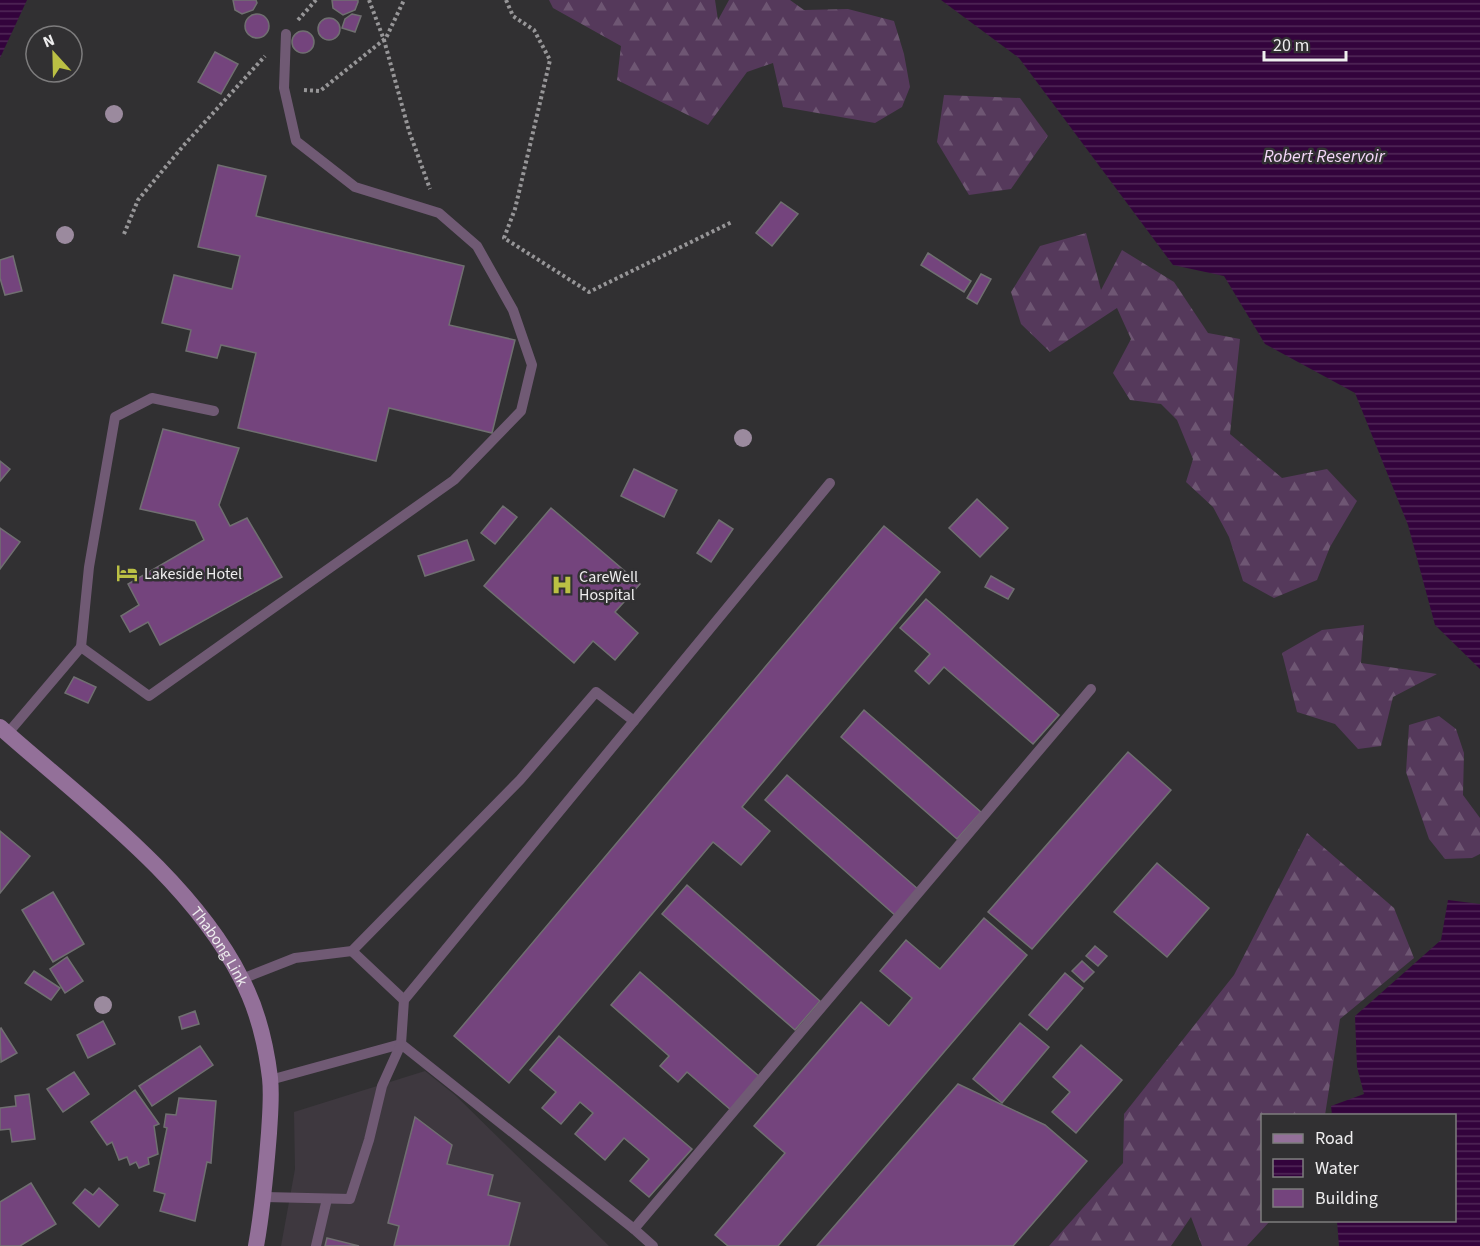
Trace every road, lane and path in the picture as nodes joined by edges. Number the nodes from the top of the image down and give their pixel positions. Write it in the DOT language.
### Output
graph roads {
  1 [pos="316,0"];
  2 [pos="369,0"];
  3 [pos="404,0"];
  4 [pos="506,0"];
  5 [pos="286,34"];
  6 [pos="384,40"];
  7 [pos="284,88"];
  8 [pos="439,213"];
  9 [pos="732,222"];
  10 [pos="124,234"];
  11 [pos="214,411"];
  12 [pos="830,483"];
  13 [pos="81,647"];
  14 [pos="1091,689"];
  15 [pos="634,721"];
  16 [pos="4,730"];
  17 [pos="352,951"];
  18 [pos="242,979"];
  19 [pos="404,1000"];
  20 [pos="401,1044"];
  21 [pos="270,1080"];
  22 [pos="265,1197"];
  23 [pos="327,1199"];
  24 [pos="634,1229"];
  25 [pos="256,1246"];
  26 [pos="316,1246"];
  27 [pos="653,1246"];
  1 -- 5 [label="path"];
  2 -- 6 [label="path"];
  3 -- 6 [label="path"];
  4 -- 9 [label="path"];
  5 -- 7 [label="lane"];
  5 -- 10 [label="path"];
  6 -- 7 [label="path"];
  6 -- 8 [label="path"];
  7 -- 8 [label="lane"];
  8 -- 13 [label="lane"];
  11 -- 13 [label="lane"];
  12 -- 15 [label="lane"];
  13 -- 16 [label="lane"];
  14 -- 24 [label="lane"];
  15 -- 17 [label="lane"];
  15 -- 19 [label="lane"];
  16 -- 18 [label="main road, Thabong Link"];
  17 -- 18 [label="lane"];
  17 -- 19 [label="lane"];
  18 -- 21 [label="main road, Thabong Link"];
  19 -- 20 [label="lane"];
  20 -- 21 [label="lane"];
  20 -- 23 [label="lane"];
  20 -- 24 [label="lane"];
  21 -- 22 [label="main road, Thabong Link"];
  22 -- 23 [label="lane"];
  22 -- 25 [label="main road, Thabong Link"];
  23 -- 26 [label="lane"];
  24 -- 27 [label="lane"];
}
